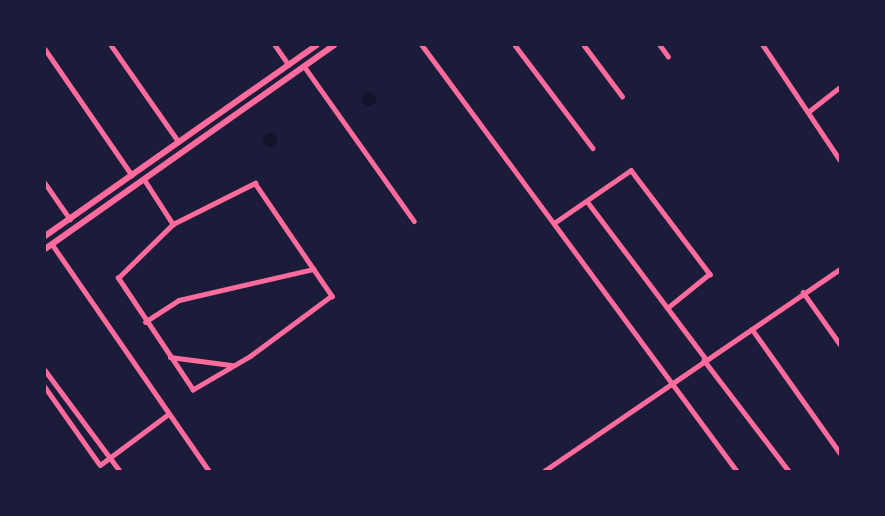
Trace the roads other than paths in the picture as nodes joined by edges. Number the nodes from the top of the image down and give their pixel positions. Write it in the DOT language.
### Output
graph roads {
  1 [pos="111,45"];
  2 [pos="275,45"];
  3 [pos="334,45"];
  4 [pos="423,45"];
  5 [pos="515,45"];
  6 [pos="584,45"];
  7 [pos="660,45"];
  8 [pos="762,45"];
  9 [pos="315,46"];
  10 [pos="45,49"];
  11 [pos="668,56"];
  12 [pos="289,65"];
  13 [pos="304,66"];
  14 [pos="840,87"];
  15 [pos="622,96"];
  16 [pos="807,112"];
  17 [pos="179,142"];
  18 [pos="593,148"];
  19 [pos="840,160"];
  20 [pos="132,175"];
  21 [pos="144,179"];
  22 [pos="45,183"];
  23 [pos="587,201"];
  24 [pos="70,219"];
  25 [pos="414,221"];
  26 [pos="554,223"];
  27 [pos="173,224"];
  28 [pos="46,234"];
  29 [pos="52,244"];
  30 [pos="45,249"];
  31 [pos="313,269"];
  32 [pos="840,269"];
  33 [pos="803,292"];
  34 [pos="669,308"];
  35 [pos="146,322"];
  36 [pos="752,329"];
  37 [pos="840,344"];
  38 [pos="170,357"];
  39 [pos="705,359"];
  40 [pos="232,365"];
  41 [pos="45,369"];
  42 [pos="672,382"];
  43 [pos="45,387"];
  44 [pos="167,415"];
  45 [pos="840,453"];
  46 [pos="111,458"];
  47 [pos="120,471"];
  48 [pos="209,471"];
  49 [pos="544,471"];
  50 [pos="737,471"];
  51 [pos="789,471"];
  1 -- 17 [label="street"];
  2 -- 12 [label="street"];
  3 -- 13 [label="main road"];
  4 -- 26 [label="street"];
  5 -- 18 [label="street"];
  6 -- 15 [label="street"];
  7 -- 11 [label="street"];
  8 -- 16 [label="street"];
  9 -- 12 [label="main road"];
  10 -- 20 [label="street"];
  12 -- 17 [label="main road"];
  13 -- 21 [label="main road"];
  13 -- 25 [label="street"];
  14 -- 16 [label="street"];
  16 -- 19 [label="street"];
  17 -- 20 [label="main road"];
  20 -- 24 [label="main road"];
  21 -- 27 [label="street"];
  21 -- 29 [label="main road"];
  22 -- 24 [label="street"];
  23 -- 26 [label="street"];
  23 -- 34 [label="street"];
  23 -- 34 [label="street"];
  24 -- 28 [label="main road"];
  26 -- 42 [label="street"];
  27 -- 31 [label="street"];
  27 -- 35 [label="street"];
  29 -- 30 [label="main road"];
  29 -- 44 [label="street"];
  31 -- 35 [label="street"];
  31 -- 40 [label="street"];
  32 -- 33 [label="street"];
  33 -- 36 [label="street"];
  33 -- 37 [label="street"];
  34 -- 39 [label="street"];
  35 -- 38 [label="street"];
  36 -- 39 [label="street"];
  36 -- 45 [label="street"];
  38 -- 40 [label="street"];
  38 -- 40 [label="street"];
  39 -- 42 [label="street"];
  39 -- 51 [label="street"];
  41 -- 46 [label="street"];
  42 -- 49 [label="street"];
  42 -- 50 [label="street"];
  43 -- 46 [label="street"];
  44 -- 46 [label="street"];
  44 -- 48 [label="street"];
  46 -- 47 [label="street"];
}
